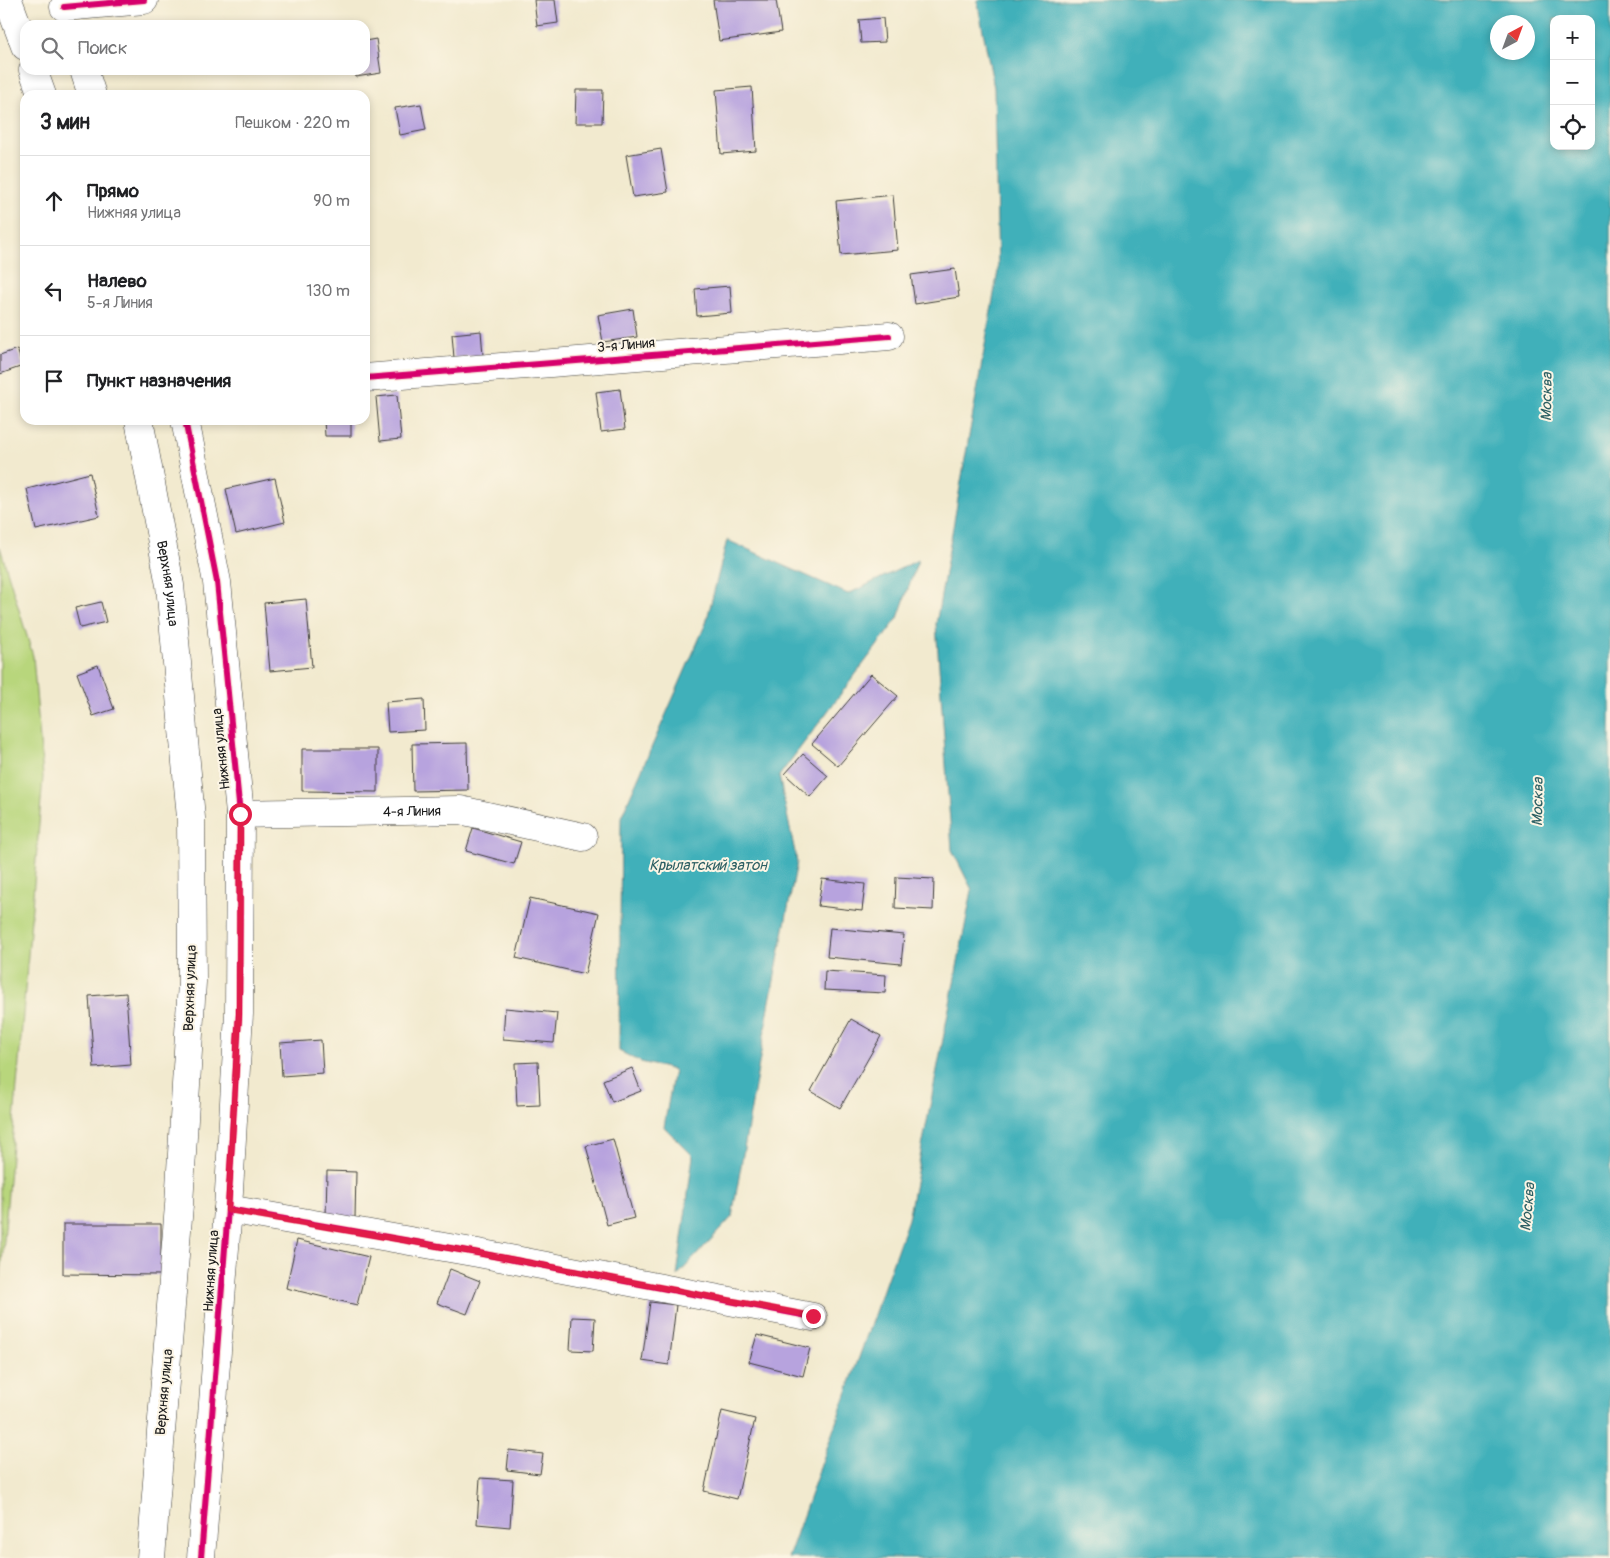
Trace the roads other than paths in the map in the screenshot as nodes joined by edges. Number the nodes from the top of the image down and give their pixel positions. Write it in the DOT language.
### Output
graph roads {
  1 [pos="8,0"];
  2 [pos="144,0"];
  3 [pos="65,11"];
  4 [pos="20,32"];
  5 [pos="35,75"];
  6 [pos="86,75"];
  7 [pos="40,90"];
  8 [pos="90,90"];
  9 [pos="889,336"];
  10 [pos="370,378"];
  11 [pos="140,425"];
  12 [pos="186,425"];
  13 [pos="240,814"];
  14 [pos="583,837"];
  15 [pos="228,1210"];
  16 [pos="813,1316"];
  17 [pos="151,1558"];
  18 [pos="201,1558"];
  1 -- 4 [label="street"];
  2 -- 3 [label="street"];
  5 -- 7 [label="street"];
  6 -- 8 [label="street"];
  9 -- 10 [label="street, 3-я Линия"];
  11 -- 17 [label="street, Верхняя улица"];
  12 -- 13 [label="street, Нижняя улица"];
  13 -- 14 [label="street, 4-я Линия"];
  13 -- 15 [label="street, Нижняя улица"];
  15 -- 16 [label="street"];
  15 -- 18 [label="street, Нижняя улица"];
}
